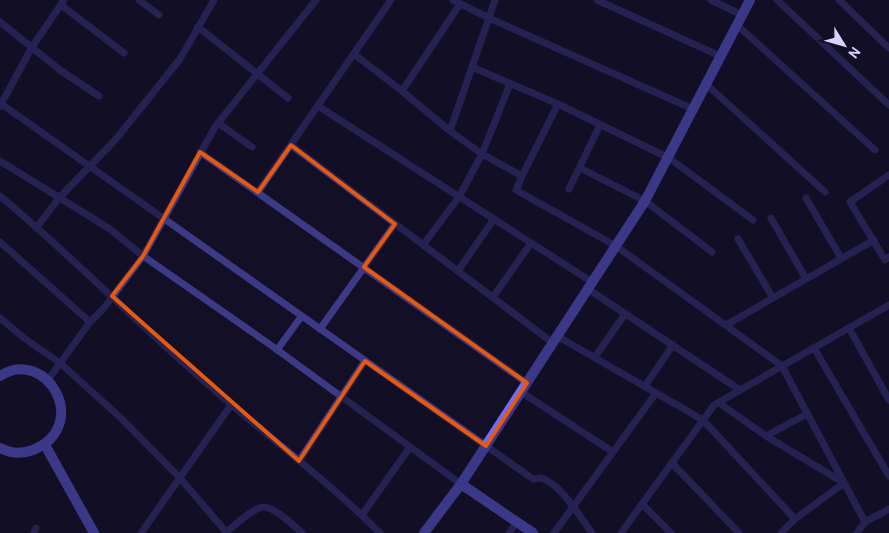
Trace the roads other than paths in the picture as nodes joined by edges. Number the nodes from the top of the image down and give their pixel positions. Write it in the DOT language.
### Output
graph roads {
  1 [pos="138,0"];
  2 [pos="214,0"];
  3 [pos="316,0"];
  4 [pos="391,0"];
  5 [pos="495,0"];
  6 [pos="597,0"];
  7 [pos="711,0"];
  8 [pos="750,0"];
  9 [pos="777,0"];
  10 [pos="839,0"];
  11 [pos="62,2"];
  12 [pos="456,2"];
  13 [pos="159,15"];
  14 [pos="742,15"];
  15 [pos="489,18"];
  16 [pos="0,22"];
  17 [pos="737,25"];
  18 [pos="198,27"];
  19 [pos="32,47"];
  20 [pos="889,48"];
  21 [pos="124,53"];
  22 [pos="354,54"];
  23 [pos="720,56"];
  24 [pos="472,67"];
  25 [pos="256,73"];
  26 [pos="510,84"];
  27 [pos="706,84"];
  28 [pos="402,91"];
  29 [pos="99,96"];
  30 [pos="288,98"];
  31 [pos="558,104"];
  32 [pos="0,105"];
  33 [pos="889,105"];
  34 [pos="318,106"];
  35 [pos="693,108"];
  36 [pos="218,122"];
  37 [pos="600,125"];
  38 [pos="450,132"];
  39 [pos="291,145"];
  40 [pos="252,147"];
  41 [pos="875,150"];
  42 [pos="200,152"];
  43 [pos="482,154"];
  44 [pos="669,158"];
  45 [pos="0,161"];
  46 [pos="90,167"];
  47 [pos="580,168"];
  48 [pos="889,175"];
  49 [pos="522,176"];
  50 [pos="569,189"];
  51 [pos="258,192"];
  52 [pos="825,192"];
  53 [pos="0,196"];
  54 [pos="458,197"];
  55 [pos="59,198"];
  56 [pos="806,198"];
  57 [pos="645,201"];
  58 [pos="771,218"];
  59 [pos="164,219"];
  60 [pos="494,219"];
  61 [pos="753,220"];
  62 [pos="395,224"];
  63 [pos="37,227"];
  64 [pos="738,239"];
  65 [pos="874,240"];
  66 [pos="0,242"];
  67 [pos="531,243"];
  68 [pos="423,245"];
  69 [pos="616,246"];
  70 [pos="712,252"];
  71 [pos="143,256"];
  72 [pos="841,258"];
  73 [pos="888,261"];
  74 [pos="364,268"];
  75 [pos="458,271"];
  76 [pos="806,279"];
  77 [pos="590,286"];
  78 [pos="112,296"];
  79 [pos="493,297"];
  80 [pos="772,298"];
  81 [pos="888,308"];
  82 [pos="625,314"];
  83 [pos="300,317"];
  84 [pos="0,318"];
  85 [pos="90,322"];
  86 [pos="726,325"];
  87 [pos="849,328"];
  88 [pos="320,329"];
  89 [pos="555,339"];
  90 [pos="673,346"];
  91 [pos="814,348"];
  92 [pos="277,350"];
  93 [pos="595,357"];
  94 [pos="365,360"];
  95 [pos="60,362"];
  96 [pos="782,366"];
  97 [pos="2,371"];
  98 [pos="48,380"];
  99 [pos="645,386"];
  100 [pos="524,387"];
  101 [pos="740,390"];
  102 [pos="656,393"];
  103 [pos="341,396"];
  104 [pos="889,400"];
  105 [pos="719,403"];
  106 [pos="231,405"];
  107 [pos="807,414"];
  108 [pos="703,420"];
  109 [pos="766,436"];
  110 [pos="45,445"];
  111 [pos="486,446"];
  112 [pos="410,447"];
  113 [pos="0,448"];
  114 [pos="613,452"];
  115 [pos="299,460"];
  116 [pos="672,463"];
  117 [pos="889,476"];
  118 [pos="179,477"];
  119 [pos="844,483"];
  120 [pos="461,484"];
  121 [pos="642,504"];
  122 [pos="573,507"];
  123 [pos="889,509"];
  124 [pos="362,515"];
  125 [pos="795,519"];
  126 [pos="517,522"];
  127 [pos="865,522"];
  128 [pos="94,533"];
  129 [pos="142,533"];
  130 [pos="227,533"];
  131 [pos="302,533"];
  132 [pos="380,533"];
  133 [pos="424,533"];
  134 [pos="509,533"];
  135 [pos="533,533"];
  136 [pos="554,533"];
  137 [pos="592,533"];
  138 [pos="621,533"];
  139 [pos="671,533"];
  140 [pos="739,533"];
  141 [pos="781,533"];
  142 [pos="856,533"];
  1 -- 13 [label="street"];
  2 -- 18 [label="street"];
  3 -- 25 [label="street"];
  4 -- 22 [label="street"];
  5 -- 15 [label="street"];
  6 -- 23 [label="street"];
  7 -- 14 [label="street"];
  8 -- 14 [label="street"];
  9 -- 33 [label="street"];
  10 -- 20 [label="street"];
  11 -- 19 [label="street"];
  11 -- 21 [label="street"];
  12 -- 15 [label="street"];
  12 -- 28 [label="street"];
  14 -- 17 [label="street"];
  15 -- 24 [label="street"];
  15 -- 35 [label="street"];
  16 -- 19 [label="street"];
  17 -- 23 [label="street"];
  17 -- 41 [label="street"];
  18 -- 25 [label="street"];
  18 -- 46 [label="street"];
  19 -- 29 [label="street"];
  19 -- 32 [label="street"];
  22 -- 28 [label="street"];
  22 -- 34 [label="street"];
  23 -- 27 [label="street"];
  24 -- 26 [label="street"];
  24 -- 38 [label="street"];
  25 -- 30 [label="street"];
  25 -- 36 [label="street"];
  26 -- 31 [label="street"];
  26 -- 43 [label="street"];
  27 -- 35 [label="street"];
  27 -- 52 [label="street"];
  28 -- 38 [label="street"];
  31 -- 37 [label="street"];
  31 -- 49 [label="street"];
  32 -- 46 [label="street"];
  34 -- 39 [label="street"];
  34 -- 54 [label="street"];
  35 -- 44 [label="street"];
  36 -- 40 [label="street"];
  36 -- 42 [label="street"];
  37 -- 44 [label="street"];
  37 -- 47 [label="street"];
  38 -- 43 [label="street"];
  39 -- 51 [label="street"];
  39 -- 62 [label="street"];
  42 -- 51 [label="street"];
  42 -- 59 [label="street"];
  43 -- 49 [label="street"];
  43 -- 54 [label="street"];
  44 -- 57 [label="street"];
  44 -- 61 [label="street"];
  45 -- 55 [label="street"];
  46 -- 55 [label="street"];
  46 -- 59 [label="street"];
  47 -- 50 [label="street"];
  47 -- 57 [label="street"];
  48 -- 65 [label="street"];
  49 -- 69 [label="street"];
  51 -- 74 [label="street"];
  53 -- 63 [label="street"];
  54 -- 60 [label="street"];
  54 -- 68 [label="street"];
  55 -- 63 [label="street"];
  55 -- 71 [label="street"];
  56 -- 72 [label="street"];
  57 -- 69 [label="street"];
  57 -- 70 [label="street"];
  58 -- 76 [label="street"];
  59 -- 71 [label="street"];
  59 -- 83 [label="street"];
  60 -- 67 [label="street"];
  60 -- 75 [label="street"];
  62 -- 68 [label="street"];
  62 -- 74 [label="street"];
  63 -- 78 [label="street"];
  64 -- 80 [label="street"];
  65 -- 72 [label="street"];
  65 -- 73 [label="street"];
  66 -- 85 [label="street"];
  67 -- 77 [label="street"];
  67 -- 79 [label="street"];
  68 -- 75 [label="street"];
  69 -- 77 [label="street"];
  69 -- 86 [label="street"];
  71 -- 78 [label="street"];
  71 -- 92 [label="street"];
  72 -- 76 [label="street"];
  74 -- 88 [label="street"];
  74 -- 100 [label="street"];
  75 -- 79 [label="street"];
  76 -- 80 [label="street"];
  77 -- 82 [label="street"];
  77 -- 89 [label="street"];
  78 -- 85 [label="street"];
  78 -- 106 [label="street"];
  79 -- 89 [label="street"];
  80 -- 86 [label="street"];
  81 -- 87 [label="street"];
  82 -- 90 [label="street"];
  82 -- 93 [label="street"];
  83 -- 88 [label="street"];
  83 -- 92 [label="street"];
  84 -- 95 [label="street"];
  85 -- 95 [label="street"];
  86 -- 96 [label="street"];
  87 -- 91 [label="street"];
  87 -- 104 [label="street"];
  88 -- 94 [label="street"];
  89 -- 93 [label="street"];
  89 -- 100 [label="street"];
  90 -- 99 [label="street"];
  90 -- 101 [label="street"];
  91 -- 96 [label="street"];
  91 -- 117 [label="street"];
  92 -- 103 [label="street"];
  93 -- 99 [label="street"];
  94 -- 103 [label="street"];
  94 -- 111 [label="street"];
  95 -- 98 [label="street"];
  95 -- 118 [label="street"];
  96 -- 101 [label="street"];
  96 -- 107 [label="street"];
  97 -- 98 [label="street"];
  98 -- 110 [label="street"];
  99 -- 102 [label="street"];
  100 -- 111 [label="street"];
  100 -- 114 [label="street"];
  101 -- 105 [label="street"];
  102 -- 108 [label="street"];
  102 -- 114 [label="street"];
  103 -- 112 [label="street"];
  103 -- 115 [label="street"];
  105 -- 108 [label="street"];
  105 -- 109 [label="street"];
  106 -- 115 [label="street"];
  106 -- 118 [label="street"];
  107 -- 109 [label="street"];
  107 -- 119 [label="street"];
  108 -- 116 [label="street"];
  108 -- 125 [label="street"];
  109 -- 119 [label="street"];
  110 -- 113 [label="street"];
  110 -- 128 [label="street"];
  111 -- 120 [label="street"];
  111 -- 122 [label="street"];
  112 -- 120 [label="street"];
  112 -- 124 [label="street"];
  114 -- 122 [label="street"];
  115 -- 124 [label="street"];
  116 -- 121 [label="street"];
  116 -- 140 [label="street"];
  118 -- 129 [label="street"];
  118 -- 130 [label="street"];
  119 -- 125 [label="street"];
  119 -- 127 [label="street"];
  120 -- 126 [label="street"];
  120 -- 133 [label="street"];
  121 -- 138 [label="street"];
  121 -- 139 [label="street"];
  122 -- 136 [label="street"];
  122 -- 137 [label="street"];
  123 -- 127 [label="street"];
  124 -- 132 [label="street"];
  125 -- 141 [label="street"];
  126 -- 134 [label="street"];
  126 -- 135 [label="street"];
  127 -- 142 [label="street"];
  130 -- 131 [label="street"];
}
